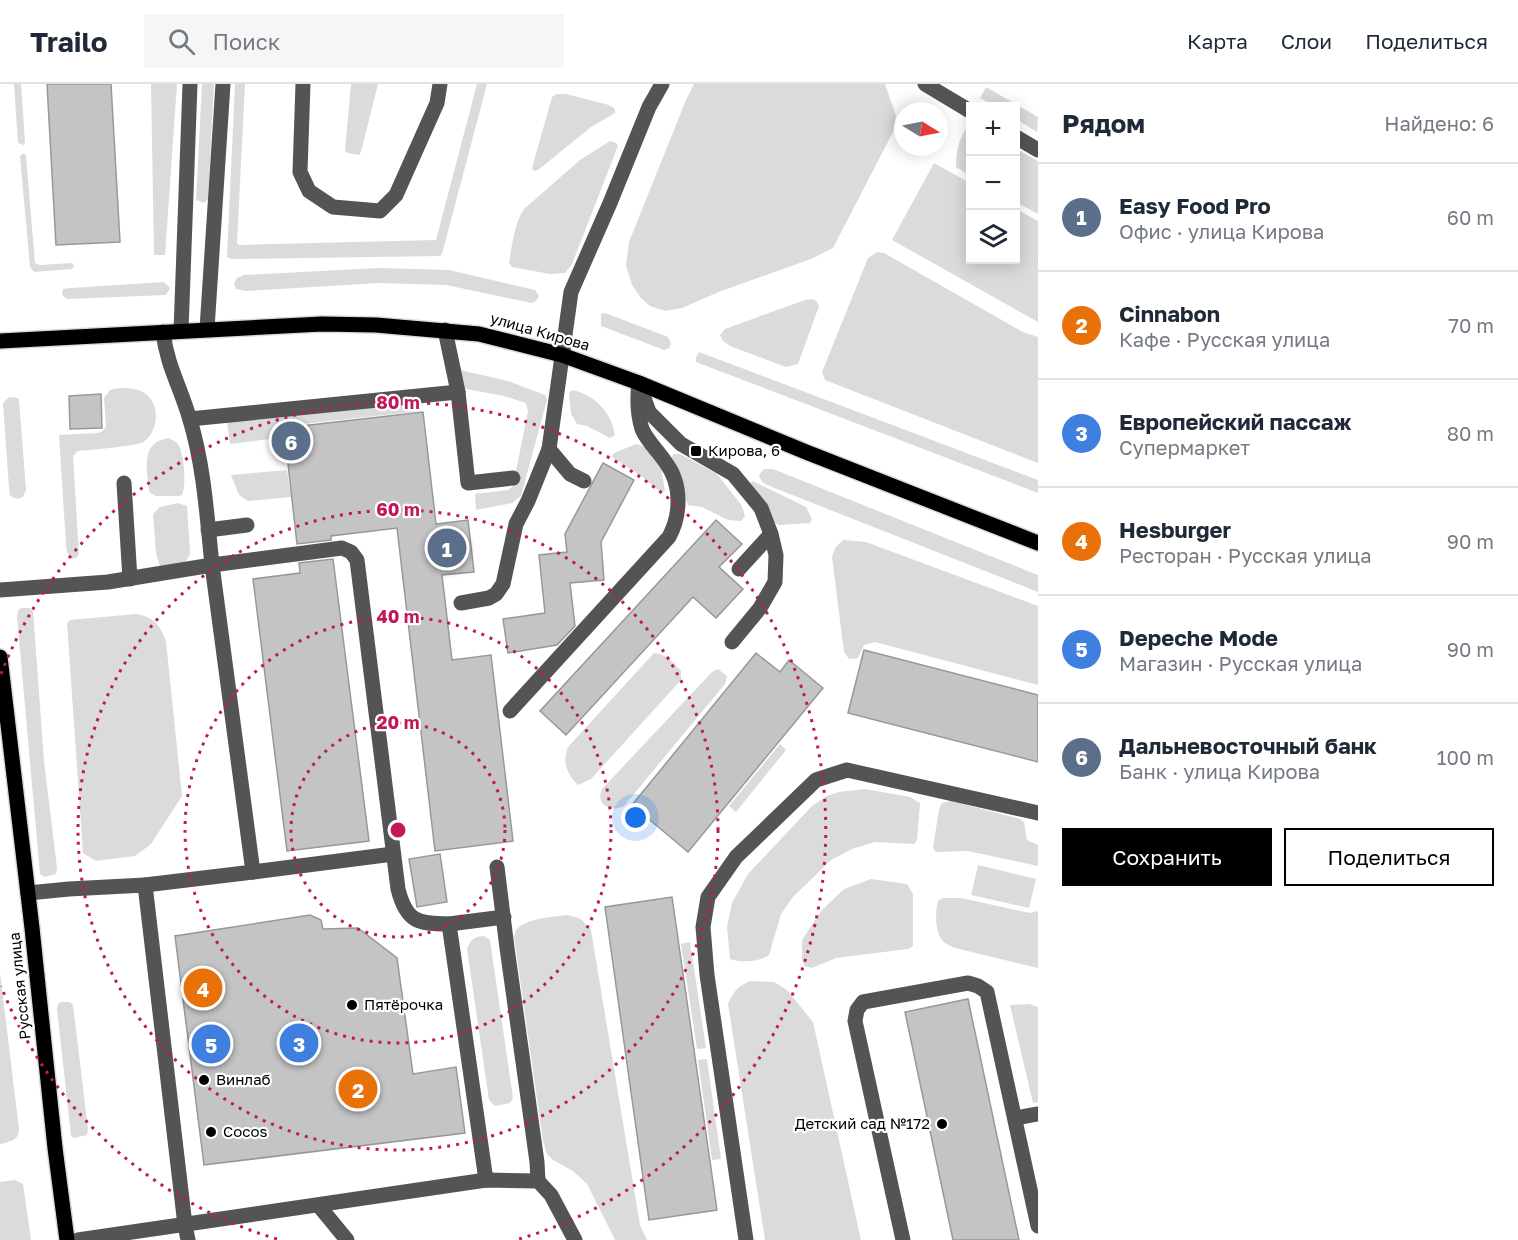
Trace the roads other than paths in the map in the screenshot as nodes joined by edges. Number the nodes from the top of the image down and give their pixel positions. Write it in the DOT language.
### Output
graph roads {
  1 [pos="190,84"];
  2 [pos="223,84"];
  3 [pos="303,84"];
  4 [pos="440,84"];
  5 [pos="662,84"];
  6 [pos="925,84"];
  7 [pos="966,109"];
  8 [pos="1020,139"];
  9 [pos="1038,150"];
  10 [pos="207,329"];
  11 [pos="445,330"];
  12 [pos="181,331"];
  13 [pos="163,332"];
  14 [pos="0,341"];
  15 [pos="562,355"];
  16 [pos="639,383"];
  17 [pos="458,392"];
  18 [pos="190,419"];
  19 [pos="549,449"];
  20 [pos="513,478"];
  21 [pos="584,481"];
  22 [pos="124,483"];
  23 [pos="247,525"];
  24 [pos="208,530"];
  25 [pos="771,534"];
  26 [pos="1038,543"];
  27 [pos="212,565"];
  28 [pos="740,569"];
  29 [pos="130,579"];
  30 [pos="0,590"];
  31 [pos="461,603"];
  32 [pos="732,642"];
  33 [pos="0,657"];
  34 [pos="510,711"];
  35 [pos="1038,813"];
  36 [pos="393,854"];
  37 [pos="497,867"];
  38 [pos="253,872"];
  39 [pos="145,885"];
  40 [pos="28,893"];
  41 [pos="504,917"];
  42 [pos="449,924"];
  43 [pos="1038,1114"];
  44 [pos="1015,1119"];
  45 [pos="486,1180"];
  46 [pos="538,1180"];
  47 [pos="318,1206"];
  48 [pos="1038,1226"];
  49 [pos="187,1233"];
  50 [pos="67,1240"];
  51 [pos="78,1240"];
  52 [pos="346,1240"];
  53 [pos="575,1240"];
  54 [pos="746,1240"];
  55 [pos="903,1240"];
  1 -- 12 [label="street"];
  2 -- 10 [label="street"];
  3 -- 4 [label="street"];
  5 -- 15 [label="street"];
  6 -- 7 [label="street"];
  8 -- 9 [label="street"];
  10 -- 11 [label="main road, улица Кирова"];
  10 -- 12 [label="main road, улица Кирова"];
  11 -- 15 [label="main road, улица Кирова"];
  11 -- 17 [label="street"];
  12 -- 13 [label="main road, улица Кирова"];
  13 -- 14 [label="main road, улица Кирова"];
  13 -- 18 [label="street"];
  15 -- 16 [label="main road, улица Кирова"];
  15 -- 19 [label="street"];
  16 -- 25 [label="street"];
  16 -- 26 [label="main road, улица Кирова"];
  16 -- 34 [label="street"];
  17 -- 18 [label="street"];
  17 -- 20 [label="street"];
  18 -- 24 [label="street"];
  19 -- 21 [label="street"];
  19 -- 31 [label="street"];
  22 -- 29 [label="street"];
  23 -- 24 [label="street"];
  24 -- 27 [label="street"];
  25 -- 28 [label="street"];
  25 -- 32 [label="street"];
  27 -- 29 [label="street"];
  27 -- 36 [label="street"];
  27 -- 38 [label="street"];
  29 -- 30 [label="street"];
  33 -- 40 [label="main road, Русская улица"];
  35 -- 54 [label="street"];
  36 -- 38 [label="street"];
  36 -- 42 [label="street"];
  37 -- 41 [label="street"];
  38 -- 39 [label="street"];
  39 -- 40 [label="street"];
  39 -- 49 [label="street"];
  40 -- 50 [label="main road, Русская улица"];
  41 -- 42 [label="street"];
  41 -- 46 [label="street"];
  42 -- 45 [label="street"];
  43 -- 44 [label="street"];
  44 -- 48 [label="street"];
  44 -- 55 [label="street"];
  45 -- 46 [label="street"];
  45 -- 47 [label="street"];
  46 -- 53 [label="street"];
  47 -- 49 [label="street"];
  47 -- 52 [label="street"];
  49 -- 51 [label="street"];
}
